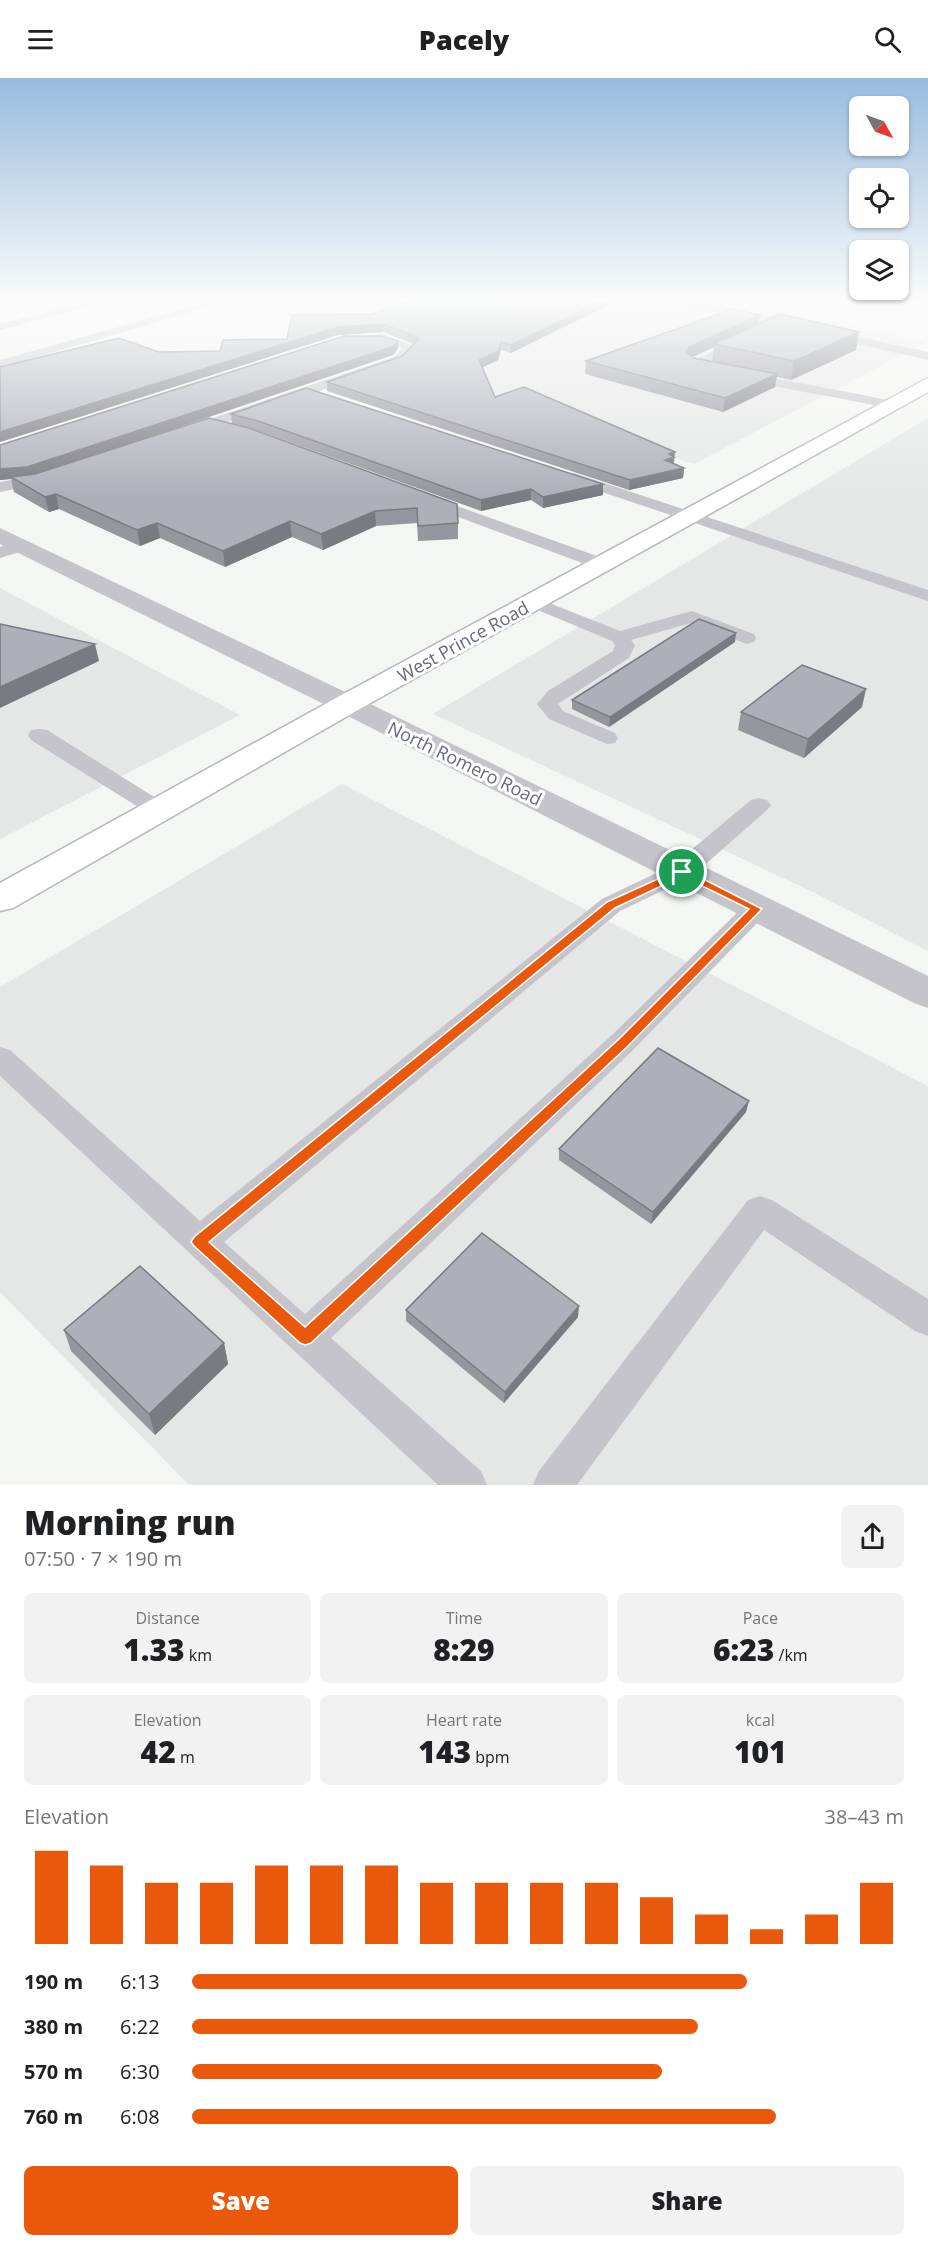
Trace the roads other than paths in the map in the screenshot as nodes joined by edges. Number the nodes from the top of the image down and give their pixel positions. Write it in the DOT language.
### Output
graph roads {
  1 [pos="384,365"];
  2 [pos="696,365"];
  3 [pos="925,388"];
  4 [pos="308,391"];
  5 [pos="330,398"];
  6 [pos="890,405"];
  7 [pos="210,424"];
  8 [pos="237,432"];
  9 [pos="176,436"];
  10 [pos="555,472"];
  11 [pos="54,476"];
  12 [pos="0,487"];
  13 [pos="418,497"];
  14 [pos="689,516"];
  15 [pos="7,545"];
  16 [pos="602,564"];
  17 [pos="928,596"];
  18 [pos="534,602"];
  19 [pos="619,637"];
  20 [pos="747,638"];
  21 [pos="347,705"];
  22 [pos="39,735"];
  23 [pos="607,738"];
  24 [pos="759,805"];
  25 [pos="159,810"];
  26 [pos="682,872"];
  27 [pos="0,900"];
  28 [pos="756,909"];
  29 [pos="928,993"];
  30 [pos="0,1058"];
  31 [pos="199,1242"];
  32 [pos="928,1319"];
  33 [pos="305,1338"];
  34 [pos="466,1485"];
  35 [pos="554,1485"];
  1 -- 4 [label="lane"];
  2 -- 6 [label="lane"];
  3 -- 6 [label="main road, West Prince Road"];
  4 -- 5 [label="lane"];
  4 -- 7 [label="lane"];
  6 -- 14 [label="main road, West Prince Road"];
  7 -- 8 [label="lane"];
  7 -- 9 [label="lane"];
  10 -- 14 [label="lane"];
  11 -- 12 [label="lane"];
  13 -- 16 [label="lane"];
  14 -- 16 [label="main road, West Prince Road"];
  14 -- 17 [label="lane"];
  15 -- 21 [label="street, North Romero Road"];
  16 -- 18 [label="main road, West Prince Road"];
  18 -- 19 [label="lane"];
  18 -- 21 [label="main road, West Prince Road"];
  19 -- 20 [label="lane"];
  19 -- 23 [label="lane"];
  21 -- 25 [label="main road, West Prince Road"];
  21 -- 26 [label="street, North Romero Road"];
  22 -- 25 [label="lane"];
  24 -- 26 [label="lane"];
  25 -- 27 [label="main road, West Prince Road"];
  26 -- 28 [label="street, North Romero Road"];
  26 -- 31 [label="lane"];
  28 -- 29 [label="street, North Romero Road"];
  28 -- 33 [label="lane"];
  30 -- 31 [label="lane"];
  31 -- 33 [label="lane"];
  32 -- 35 [label="lane"];
  33 -- 34 [label="lane"];
}
